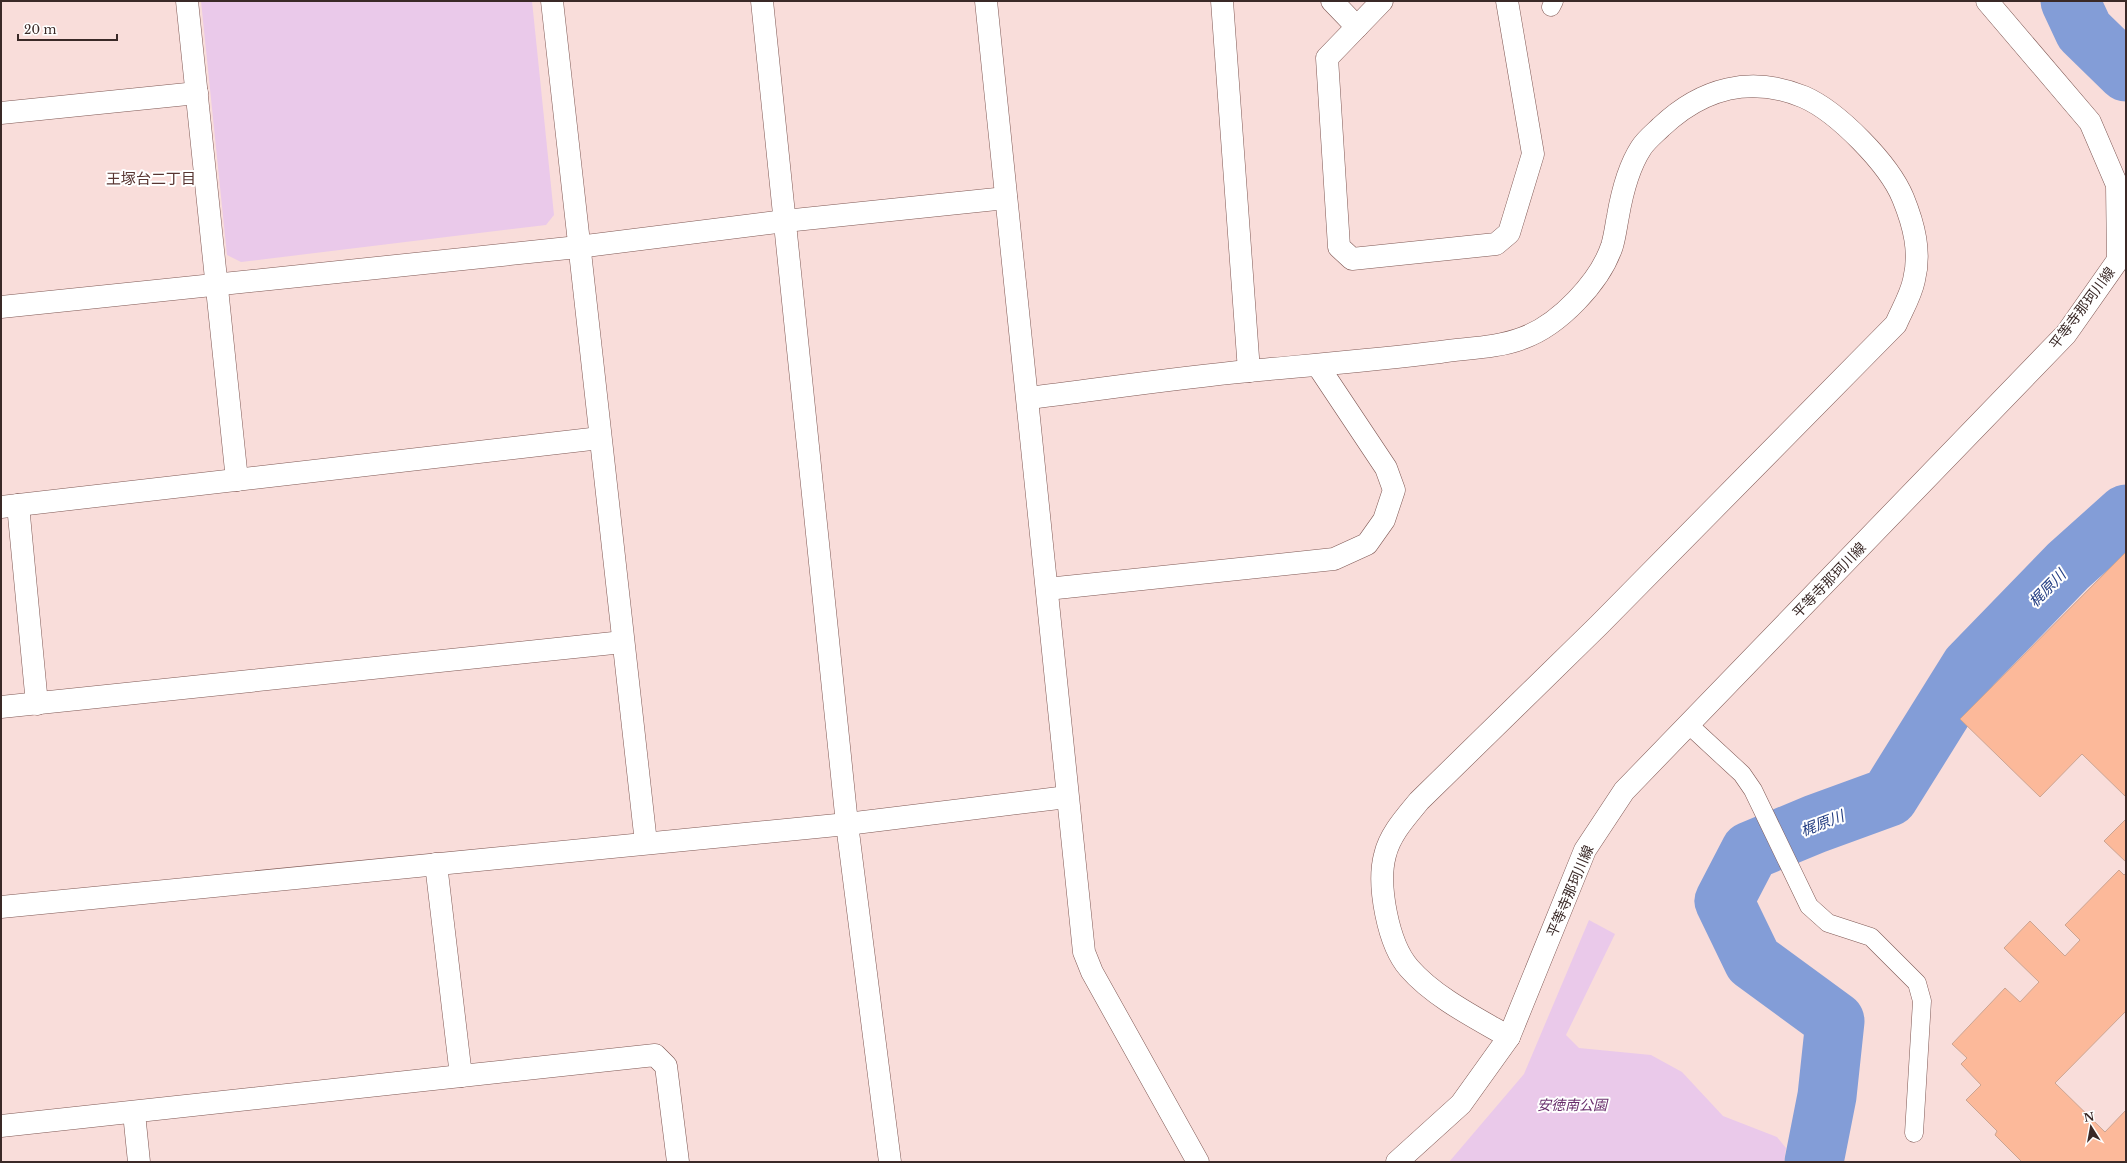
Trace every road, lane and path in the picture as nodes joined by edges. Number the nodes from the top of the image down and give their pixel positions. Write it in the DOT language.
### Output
graph roads {
  1 [pos="187,1"];
  2 [pos="552,1"];
  3 [pos="762,1"];
  4 [pos="1222,1"];
  5 [pos="1332,1"];
  6 [pos="1382,1"];
  7 [pos="1507,1"];
  8 [pos="1987,1"];
  9 [pos="991,2"];
  10 [pos="1357,27"];
  11 [pos="197,93"];
  12 [pos="1,112"];
  13 [pos="1006,198"];
  14 [pos="785,220"];
  15 [pos="578,247"];
  16 [pos="218,284"];
  17 [pos="1,307"];
  18 [pos="1318,366"];
  19 [pos="1249,371"];
  20 [pos="1028,398"];
  21 [pos="600,438"];
  22 [pos="238,480"];
  23 [pos="9,506"];
  24 [pos="1047,589"];
  25 [pos="623,642"];
  26 [pos="37,704"];
  27 [pos="1,707"];
  28 [pos="1689,725"];
  29 [pos="1067,797"];
  30 [pos="847,824"];
  31 [pos="646,843"];
  32 [pos="436,864"];
  33 [pos="1,907"];
  34 [pos="1509,1038"];
  35 [pos="462,1076"];
  36 [pos="134,1113"];
  37 [pos="1,1126"];
  38 [pos="1914,1133"];
  39 [pos="139,1162"];
  40 [pos="678,1162"];
  41 [pos="890,1162"];
  42 [pos="1198,1162"];
  43 [pos="1397,1162"];
  1 -- 11 [label="street"];
  2 -- 15 [label="street"];
  3 -- 14 [label="street"];
  4 -- 19 [label="street"];
  5 -- 10 [label="street"];
  6 -- 10 [label="street"];
  7 -- 10 [label="street"];
  8 -- 28 [label="street, 平等寺那珂川線"];
  9 -- 13 [label="street"];
  11 -- 12 [label="street"];
  11 -- 16 [label="street"];
  13 -- 14 [label="street"];
  13 -- 20 [label="street"];
  14 -- 15 [label="street"];
  14 -- 30 [label="street"];
  15 -- 16 [label="street"];
  15 -- 21 [label="street"];
  16 -- 17 [label="street"];
  16 -- 22 [label="street"];
  18 -- 19 [label="street"];
  18 -- 24 [label="street"];
  18 -- 34 [label="street"];
  19 -- 20 [label="street"];
  20 -- 24 [label="street"];
  21 -- 22 [label="street"];
  21 -- 25 [label="street"];
  22 -- 23 [label="street"];
  23 -- 26 [label="street"];
  24 -- 29 [label="street"];
  25 -- 26 [label="street"];
  25 -- 31 [label="street"];
  26 -- 27 [label="street"];
  28 -- 34 [label="street, 平等寺那珂川線"];
  28 -- 38 [label="lane"];
  29 -- 30 [label="street"];
  29 -- 42 [label="street"];
  30 -- 31 [label="street"];
  30 -- 41 [label="street"];
  31 -- 32 [label="street"];
  32 -- 33 [label="street"];
  32 -- 35 [label="street"];
  34 -- 43 [label="street, 平等寺那珂川線"];
  35 -- 36 [label="street"];
  35 -- 40 [label="street"];
  36 -- 37 [label="street"];
  36 -- 39 [label="street"];
}
